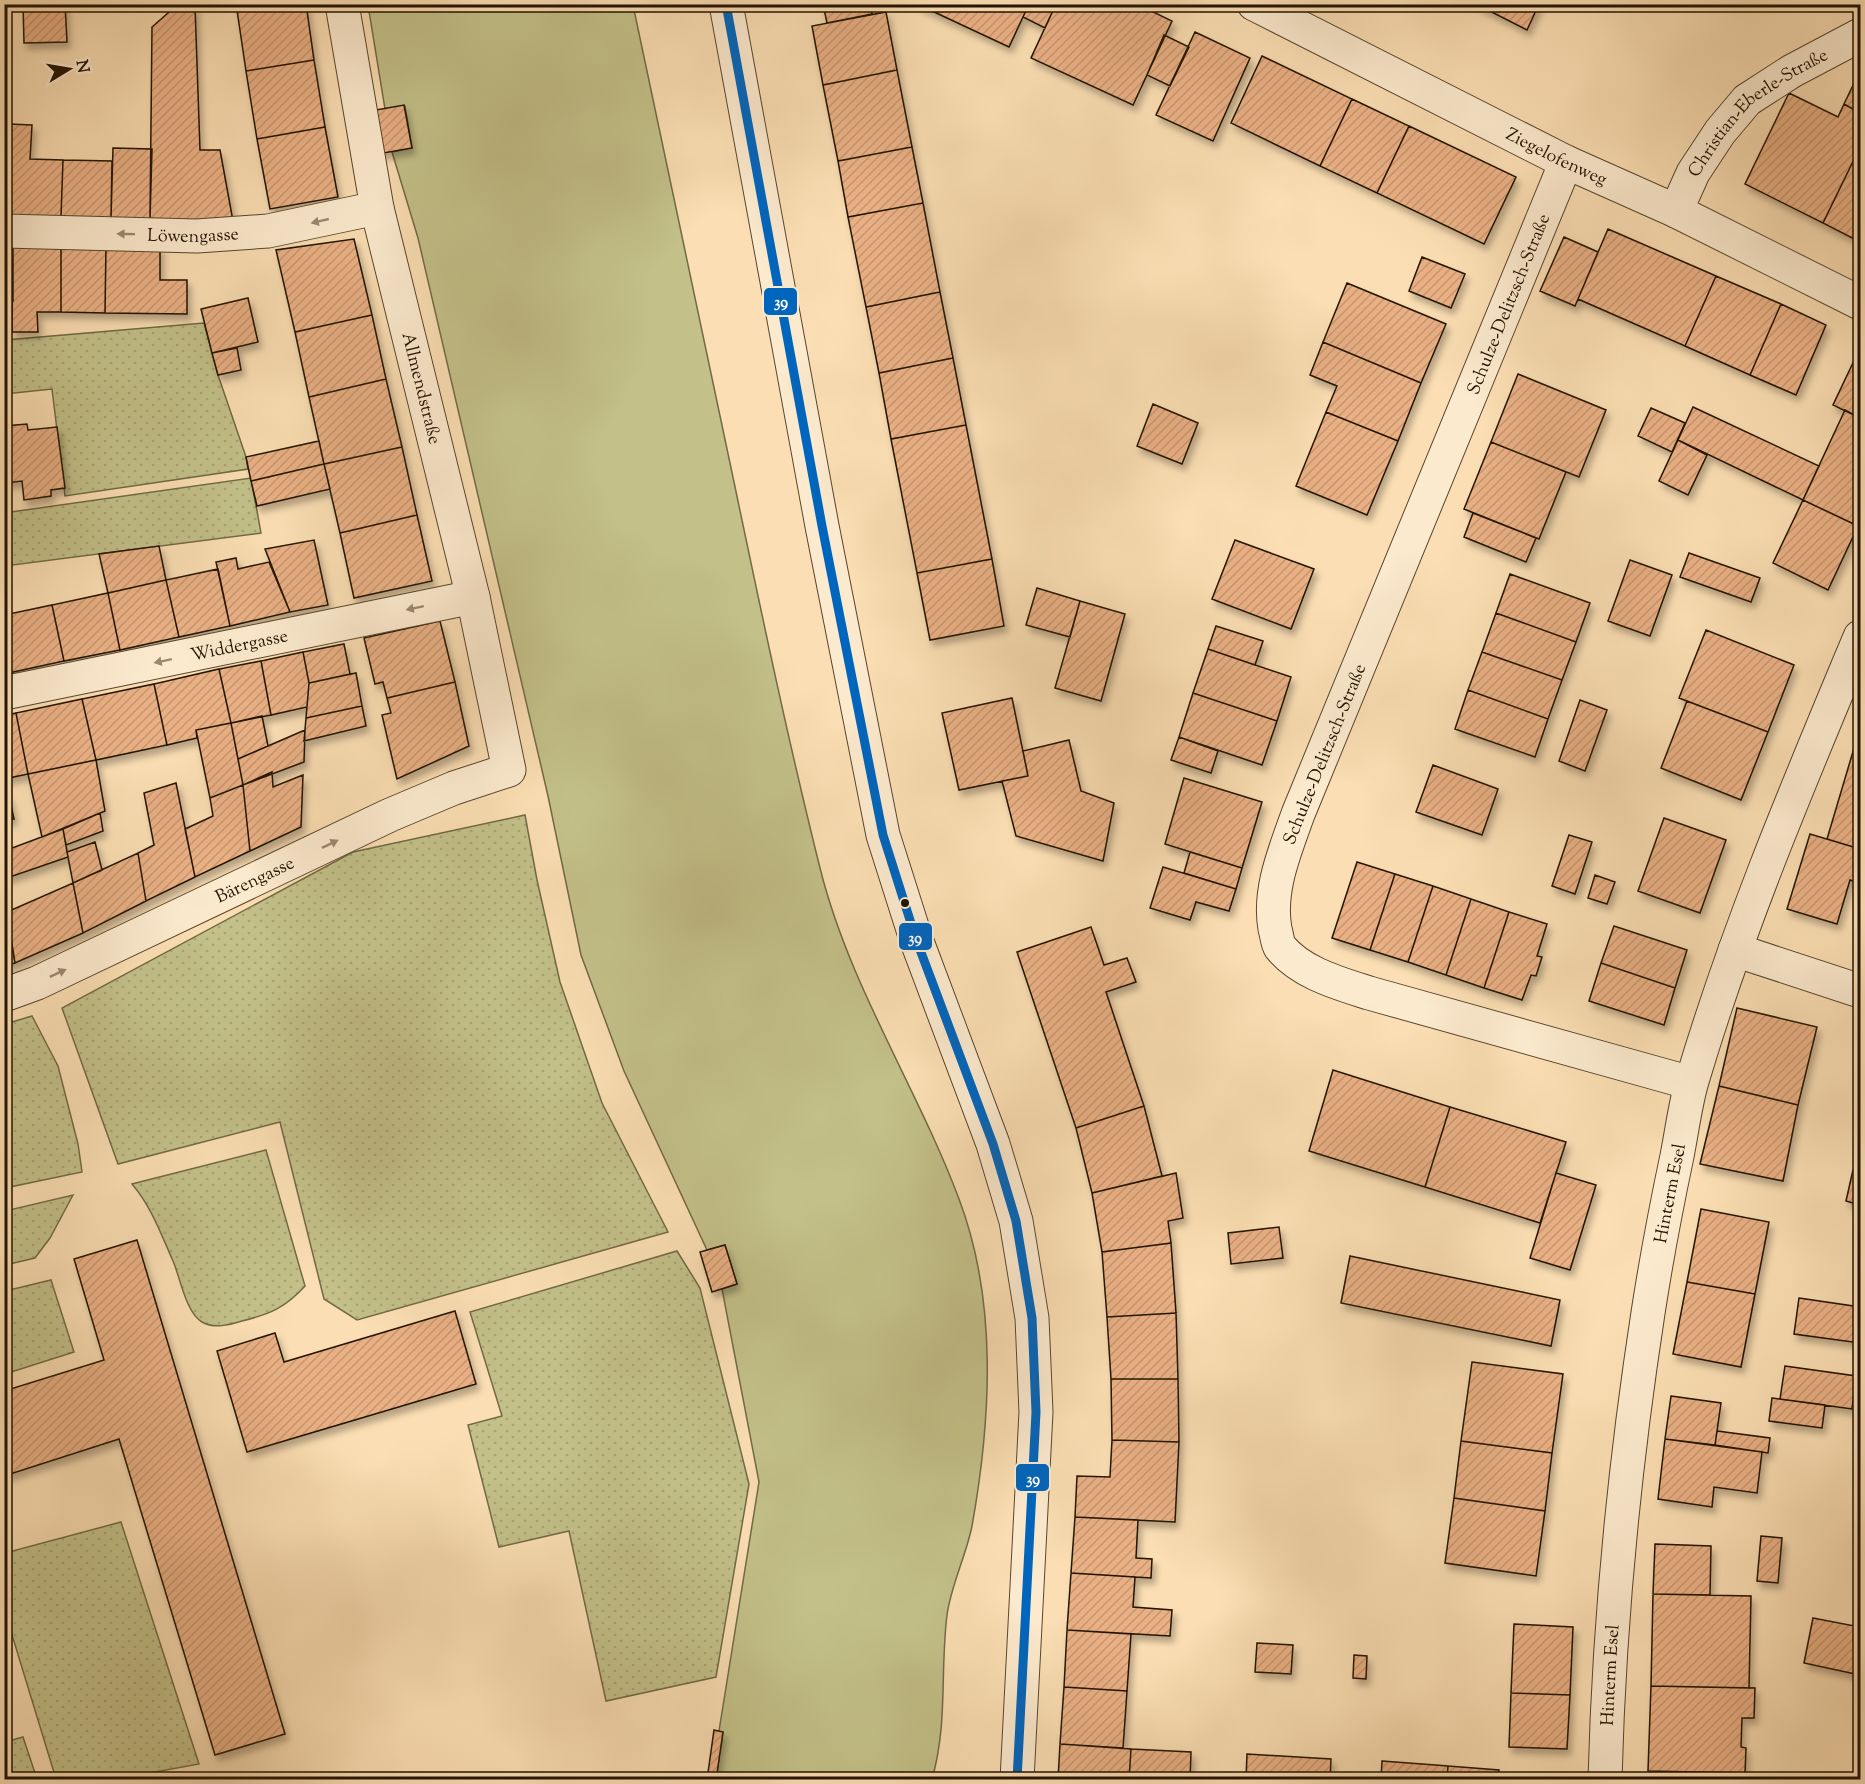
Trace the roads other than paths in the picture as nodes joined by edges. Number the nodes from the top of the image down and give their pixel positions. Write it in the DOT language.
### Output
graph roads {
  1 [pos="342,4"];
  2 [pos="726,4"];
  3 [pos="1254,4"];
  4 [pos="1860,35"];
  5 [pos="1566,162"];
  6 [pos="377,208"];
  7 [pos="1676,212"];
  8 [pos="4,231"];
  9 [pos="1860,303"];
  10 [pos="472,597"];
  11 [pos="1860,638"];
  12 [pos="4,693"];
  13 [pos="509,770"];
  14 [pos="1735,950"];
  15 [pos="1860,990"];
  16 [pos="4,995"];
  17 [pos="1691,1083"];
  18 [pos="1017,1779"];
  19 [pos="1605,1779"];
  1 -- 6 [label="street, Allmendstraße"];
  2 -- 18 [label="street"];
  3 -- 5 [label="street, Ziegelofenweg"];
  4 -- 7 [label="street, Christian-Eberle-Straße"];
  5 -- 7 [label="street, Ziegelofenweg"];
  5 -- 17 [label="street, Schulze-Delitzsch-Straße"];
  6 -- 8 [label="street, Löwengasse, one-way"];
  6 -- 10 [label="street, Allmendstraße"];
  7 -- 9 [label="street, Ziegelofenweg"];
  10 -- 12 [label="street, Widdergasse, one-way"];
  10 -- 13 [label="street, Allmendstraße"];
  11 -- 14 [label="street, Hinterm Esel"];
  16 -- 13 [label="street, Bärengasse, one-way"];
  14 -- 15 [label="street"];
  14 -- 17 [label="street, Hinterm Esel"];
  17 -- 19 [label="street, Hinterm Esel"];
}
